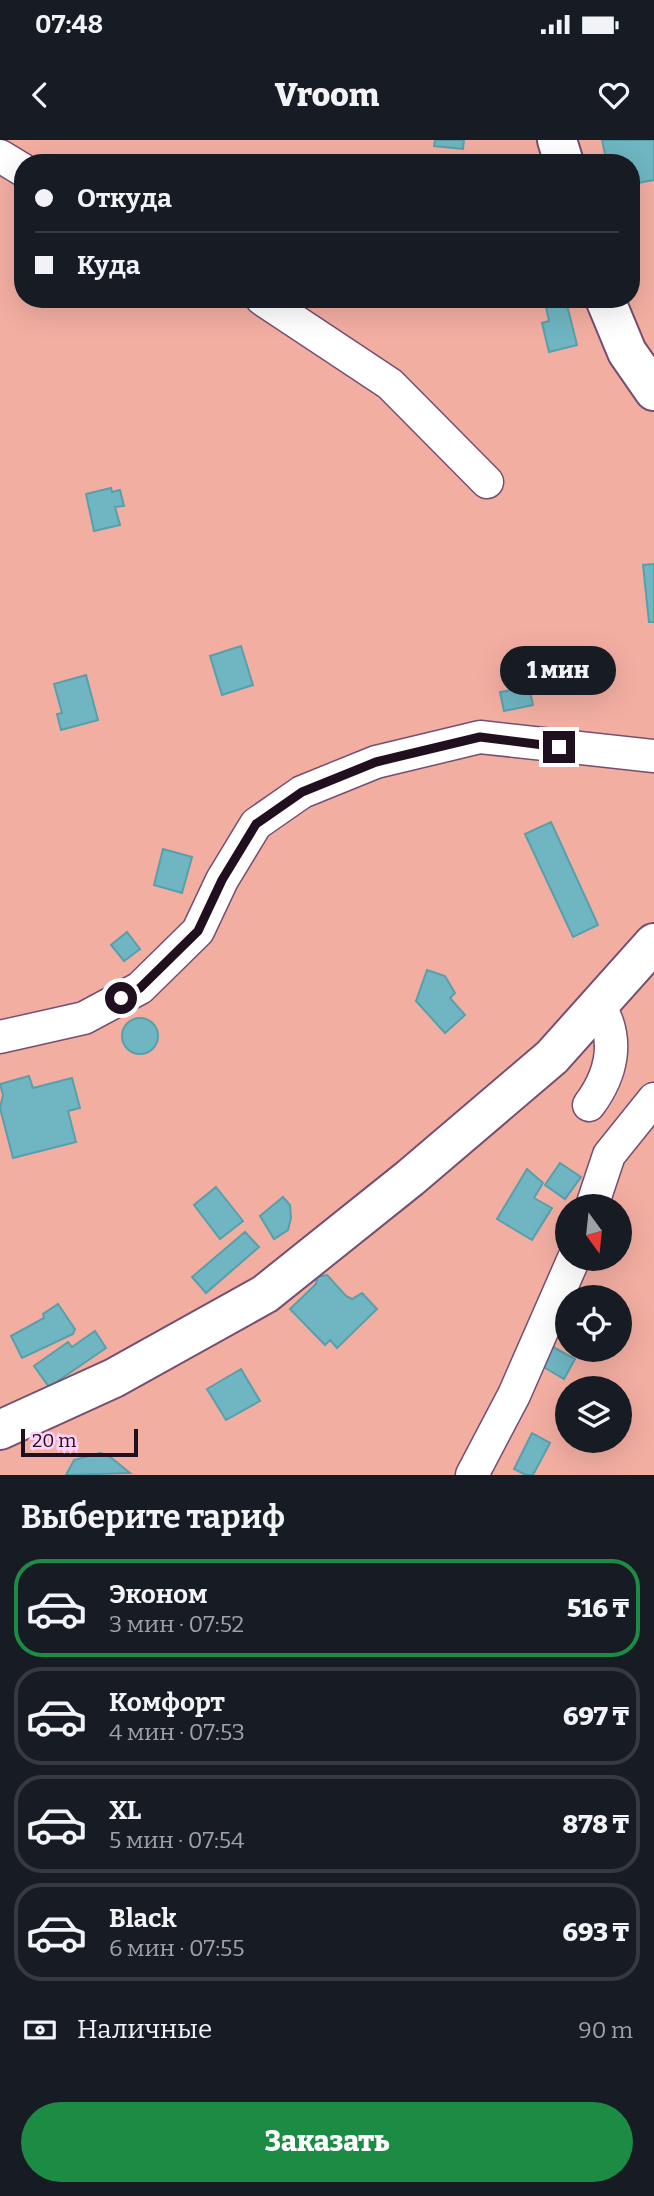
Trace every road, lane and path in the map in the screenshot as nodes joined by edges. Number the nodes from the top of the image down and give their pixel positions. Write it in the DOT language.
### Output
graph roads {
  1 [pos="276,308"];
  2 [pos="609,308"];
  3 [pos="654,391"];
  4 [pos="487,482"];
  5 [pos="654,756"];
  6 [pos="654,943"];
  7 [pos="599,1006"];
  8 [pos="0,1037"];
  9 [pos="654,1099"];
  10 [pos="589,1105"];
  11 [pos="596,1194"];
  12 [pos="568,1271"];
  13 [pos="0,1430"];
  14 [pos="472,1475"];
  1 -- 4 [label="street"];
  2 -- 3 [label="street"];
  5 -- 8 [label="street"];
  6 -- 7 [label="street"];
  7 -- 10 [label="street"];
  7 -- 13 [label="street"];
  9 -- 11 [label="street"];
  12 -- 14 [label="street"];
}
